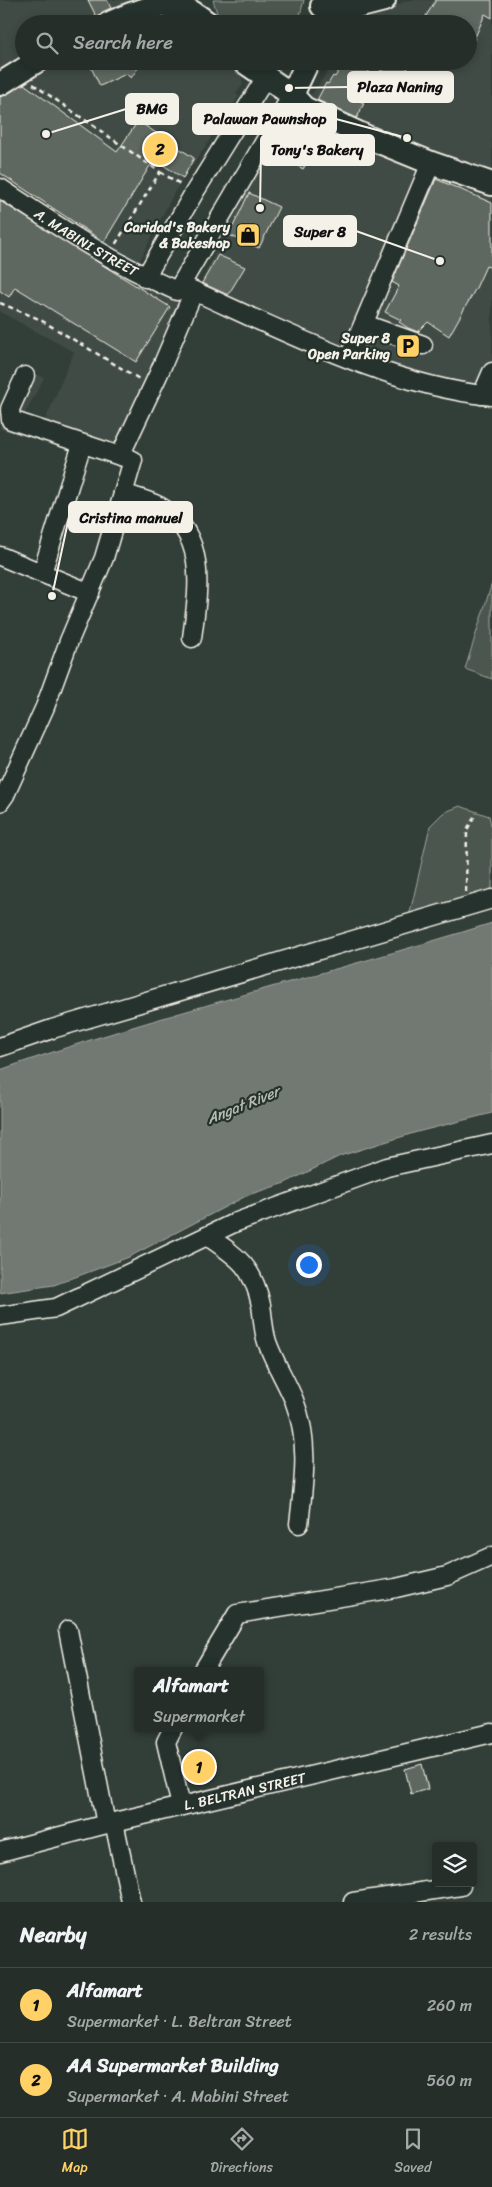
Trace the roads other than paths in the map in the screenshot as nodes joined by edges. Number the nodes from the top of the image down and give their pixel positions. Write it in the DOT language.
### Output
graph roads {
  1 [pos="141,0"];
  2 [pos="204,0"];
  3 [pos="384,0"];
  4 [pos="172,2"];
  5 [pos="320,10"];
  6 [pos="128,15"];
  7 [pos="177,15"];
  8 [pos="197,15"];
  9 [pos="208,15"];
  10 [pos="23,70"];
  11 [pos="256,70"];
  12 [pos="304,70"];
  13 [pos="266,77"];
  14 [pos="9,79"];
  15 [pos="292,94"];
  16 [pos="431,163"];
  17 [pos="492,184"];
  18 [pos="0,188"];
  19 [pos="145,278"];
  20 [pos="184,289"];
  21 [pos="364,324"];
  22 [pos="423,345"];
  23 [pos="349,358"];
  24 [pos="492,372"];
  25 [pos="25,376"];
  26 [pos="487,395"];
  27 [pos="82,444"];
  28 [pos="120,456"];
  29 [pos="123,493"];
  30 [pos="0,556"];
  31 [pos="42,573"];
  32 [pos="90,593"];
  33 [pos="192,638"];
  34 [pos="0,802"];
  35 [pos="492,899"];
  36 [pos="0,1047"];
  37 [pos="492,1144"];
  38 [pos="207,1236"];
  39 [pos="0,1316"];
  40 [pos="299,1524"];
  41 [pos="492,1556"];
  42 [pos="68,1630"];
  43 [pos="204,1667"];
  44 [pos="171,1732"];
  45 [pos="492,1733"];
  46 [pos="181,1806"];
  47 [pos="110,1823"];
  48 [pos="0,1852"];
  49 [pos="454,1887"];
  50 [pos="131,1902"];
  51 [pos="353,1902"];
  1 -- 4 [label="street"];
  2 -- 9 [label="main road"];
  3 -- 5 [label="main road"];
  4 -- 6 [label="main road"];
  4 -- 7 [label="main road"];
  4 -- 8 [label="main road"];
  10 -- 14 [label="main road"];
  11 -- 13 [label="main road"];
  12 -- 15 [label="main road"];
  13 -- 15 [label="main road"];
  13 -- 19 [label="street"];
  15 -- 16 [label="main road"];
  15 -- 20 [label="street"];
  16 -- 17 [label="main road"];
  16 -- 21 [label="street"];
  18 -- 19 [label="street, A. MABINI STREET"];
  19 -- 20 [label="street, A. MABINI STREET"];
  20 -- 23 [label="street, A. MABINI STREET"];
  20 -- 28 [label="street"];
  21 -- 22 [label="street"];
  21 -- 23 [label="street"];
  23 -- 26 [label="street, A. MABINI STREET"];
  24 -- 26 [label="street"];
  25 -- 27 [label="street"];
  27 -- 28 [label="street"];
  27 -- 31 [label="street"];
  28 -- 29 [label="street"];
  29 -- 32 [label="street"];
  29 -- 33 [label="street"];
  30 -- 31 [label="street"];
  31 -- 32 [label="street"];
  32 -- 34 [label="street"];
  35 -- 36 [label="street"];
  37 -- 38 [label="street"];
  38 -- 39 [label="street"];
  38 -- 40 [label="street"];
  41 -- 43 [label="street"];
  42 -- 47 [label="street"];
  44 -- 46 [label="street"];
  45 -- 46 [label="street, L. BELTRAN STREET"];
  46 -- 47 [label="street, L. BELTRAN STREET"];
  47 -- 48 [label="street, L. BELTRAN STREET"];
  47 -- 50 [label="street"];
  49 -- 51 [label="street"];
}
